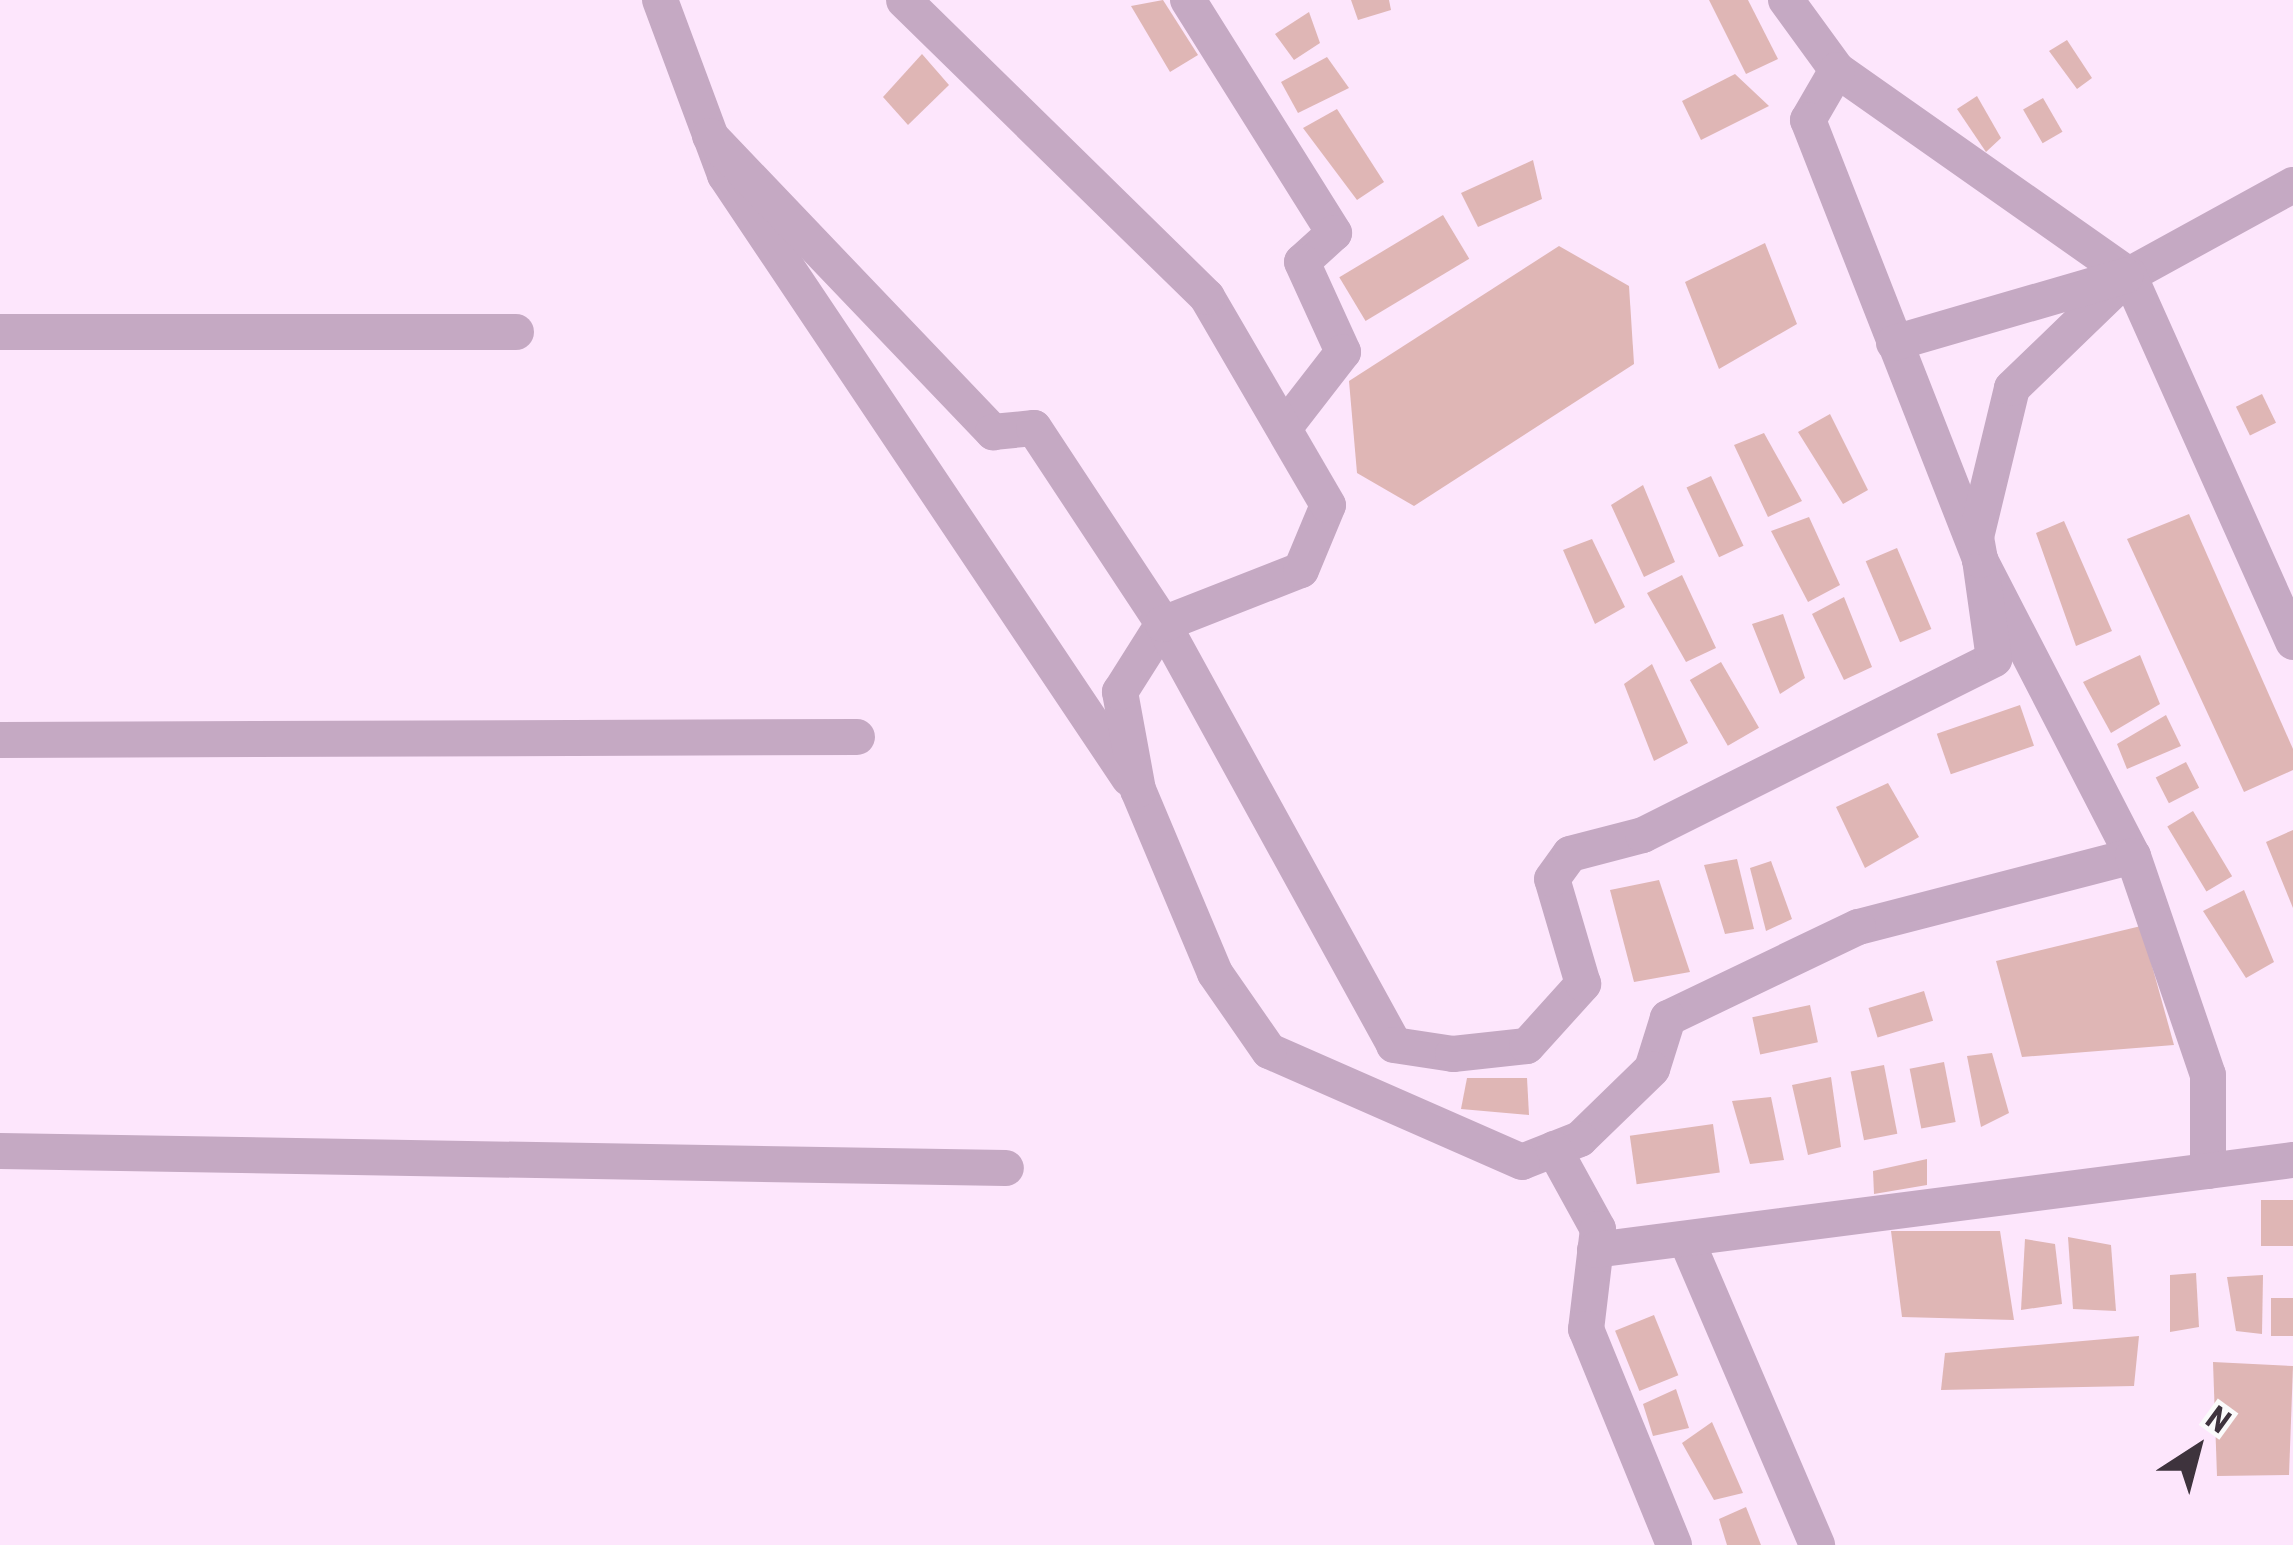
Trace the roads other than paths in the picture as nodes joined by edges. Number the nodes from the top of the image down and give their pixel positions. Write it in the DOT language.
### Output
graph roads {
  1 [pos="660,0"];
  2 [pos="904,0"];
  3 [pos="1188,0"];
  4 [pos="1786,0"];
  5 [pos="1838,70"];
  6 [pos="710,136"];
  7 [pos="2293,185"];
  8 [pos="2129,274"];
  9 [pos="0,332"];
  10 [pos="516,332"];
  11 [pos="1894,343"];
  12 [pos="1284,428"];
  13 [pos="1980,560"];
  14 [pos="1163,624"];
  15 [pos="2293,642"];
  16 [pos="857,737"];
  17 [pos="0,740"];
  18 [pos="1138,790"];
  19 [pos="2133,856"];
  20 [pos="1554,1149"];
  21 [pos="0,1151"];
  22 [pos="2293,1160"];
  23 [pos="1006,1168"];
  24 [pos="2208,1172"];
  25 [pos="1686,1239"];
  26 [pos="1595,1250"];
  27 [pos="1674,1545"];
  28 [pos="1817,1545"];
  1 -- 6 [label="street"];
  2 -- 12 [label="street"];
  3 -- 12 [label="street"];
  4 -- 5 [label="street"];
  5 -- 8 [label="street"];
  5 -- 11 [label="street"];
  6 -- 14 [label="street"];
  6 -- 18 [label="street"];
  7 -- 8 [label="street"];
  8 -- 11 [label="street"];
  8 -- 13 [label="street"];
  8 -- 15 [label="street"];
  9 -- 10 [label="street"];
  11 -- 13 [label="street"];
  12 -- 14 [label="street"];
  13 -- 14 [label="street"];
  13 -- 19 [label="street"];
  14 -- 18 [label="street"];
  16 -- 17 [label="street"];
  18 -- 20 [label="street"];
  19 -- 20 [label="street"];
  19 -- 24 [label="street"];
  20 -- 26 [label="street"];
  21 -- 23 [label="street"];
  22 -- 24 [label="street"];
  24 -- 25 [label="street"];
  25 -- 26 [label="street"];
  25 -- 28 [label="street"];
  26 -- 27 [label="street"];
}
